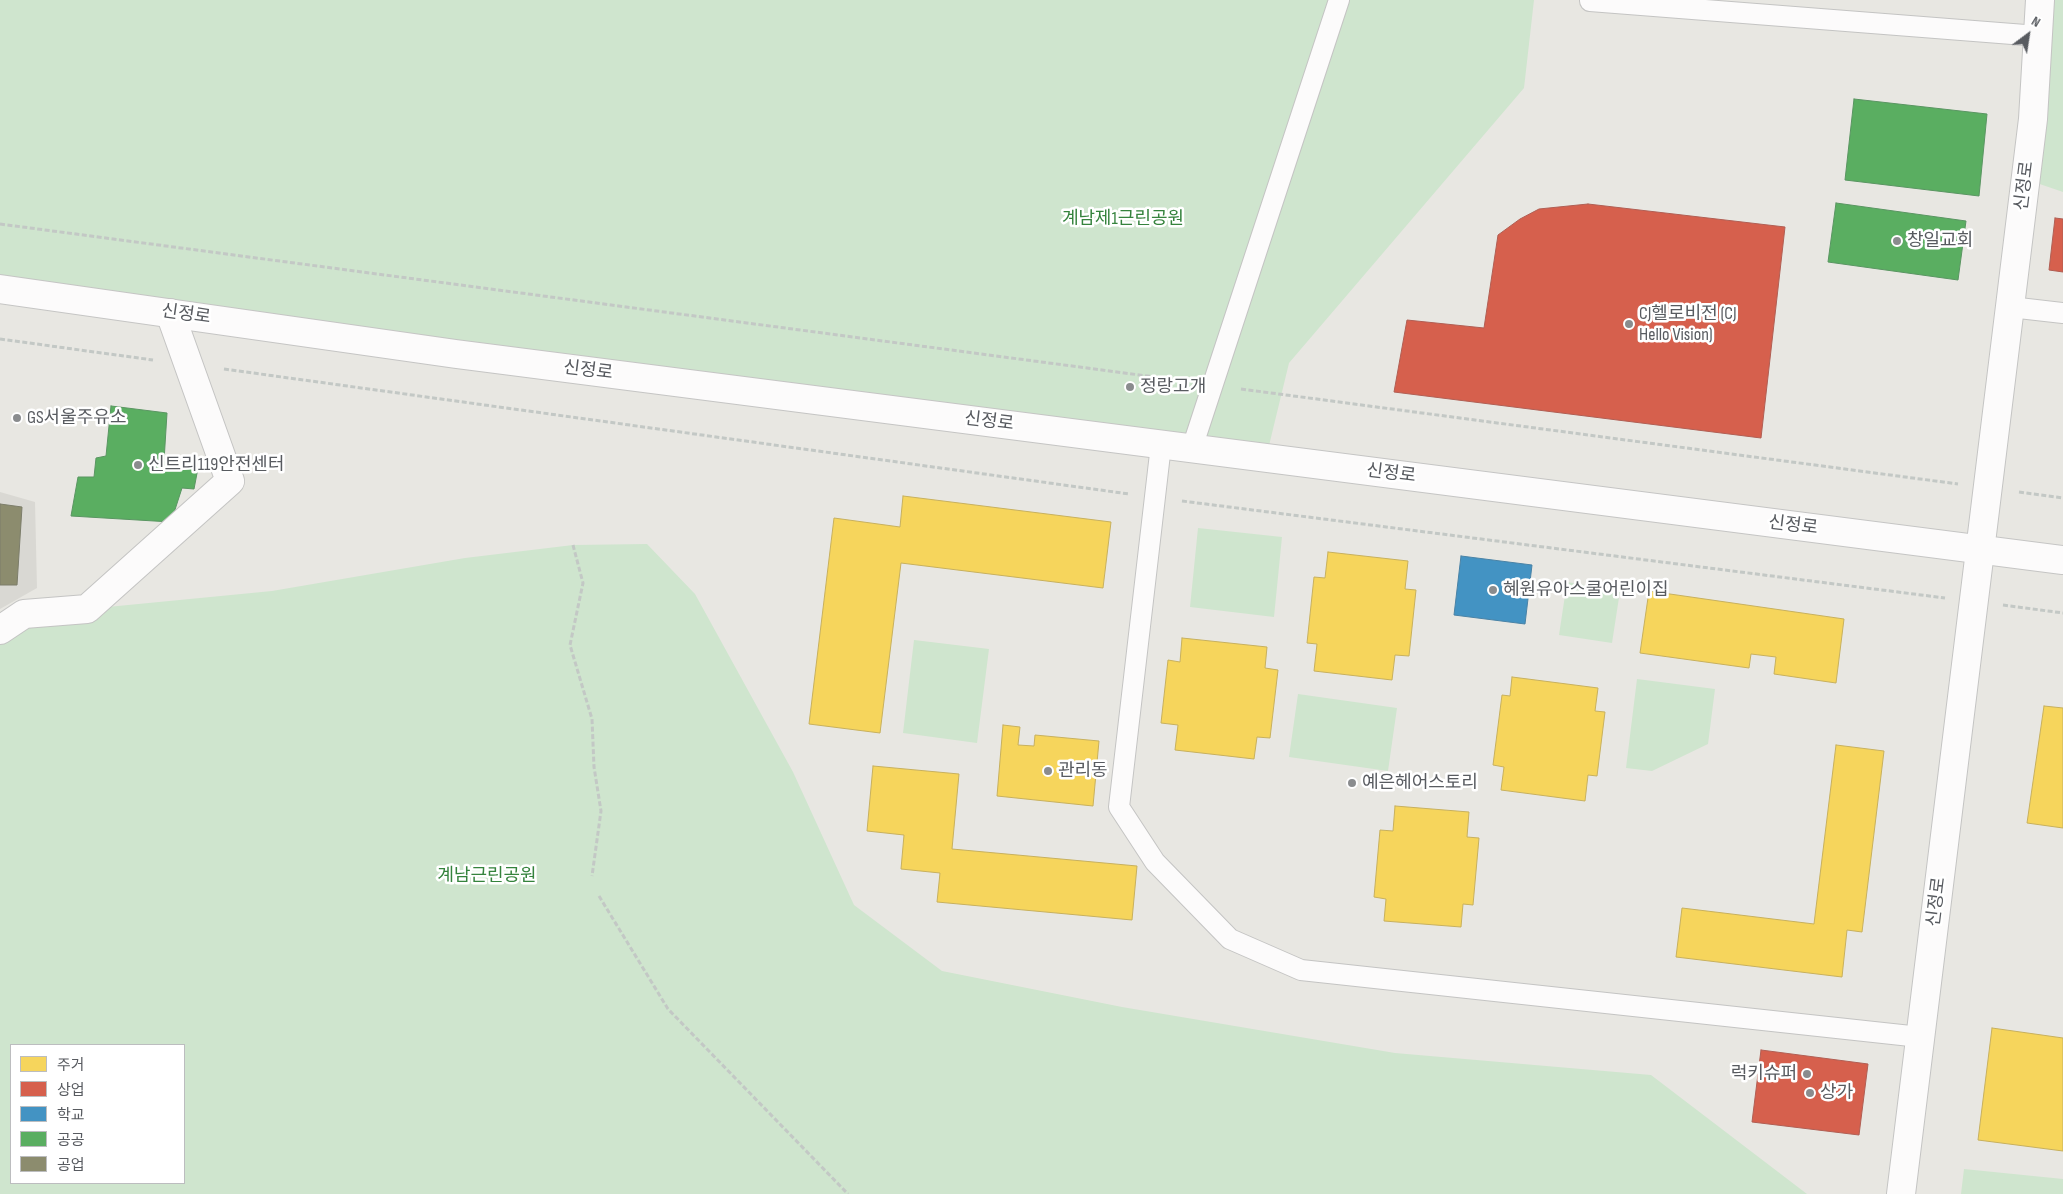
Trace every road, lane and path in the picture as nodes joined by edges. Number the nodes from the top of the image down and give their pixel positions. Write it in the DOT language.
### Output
graph roads {
  1 [pos="1340,0"];
  2 [pos="2040,0"];
  3 [pos="1590,1"];
  4 [pos="2038,36"];
  5 [pos="0,224"];
  6 [pos="0,288"];
  7 [pos="2010,307"];
  8 [pos="170,313"];
  9 [pos="2063,313"];
  10 [pos="0,339"];
  11 [pos="189,365"];
  12 [pos="1213,385"];
  13 [pos="1161,444"];
  14 [pos="1192,448"];
  15 [pos="1987,488"];
  16 [pos="1155,498"];
  17 [pos="2063,498"];
  18 [pos="573,546"];
  19 [pos="1980,550"];
  20 [pos="2063,560"];
  21 [pos="1974,601"];
  22 [pos="2063,612"];
  23 [pos="0,630"];
  24 [pos="592,876"];
  25 [pos="599,896"];
  26 [pos="1920,1037"];
  27 [pos="848,1194"];
  28 [pos="1901,1194"];
  1 -- 12 [label="lane"];
  2 -- 4 [label="main road, 신정로"];
  3 -- 4 [label="lane"];
  4 -- 7 [label="main road, 신정로"];
  5 -- 12 [label="path"];
  6 -- 8 [label="main road, 신정로"];
  7 -- 9 [label="lane"];
  7 -- 15 [label="main road, 신정로"];
  8 -- 11 [label="main road"];
  8 -- 13 [label="main road, 신정로"];
  10 -- 11 [label="path"];
  11 -- 16 [label="path"];
  11 -- 23 [label="main road"];
  12 -- 14 [label="lane"];
  12 -- 15 [label="path"];
  13 -- 14 [label="main road, 신정로"];
  13 -- 16 [label="lane"];
  14 -- 19 [label="main road, 신정로"];
  15 -- 17 [label="path"];
  15 -- 19 [label="main road, 신정로"];
  16 -- 21 [label="path"];
  16 -- 26 [label="lane"];
  18 -- 24 [label="path"];
  19 -- 20 [label="main road, 신정로"];
  19 -- 21 [label="main road, 신정로"];
  21 -- 22 [label="path"];
  21 -- 26 [label="main road, 신정로"];
  25 -- 27 [label="path"];
  26 -- 28 [label="main road, 신정로"];
}
